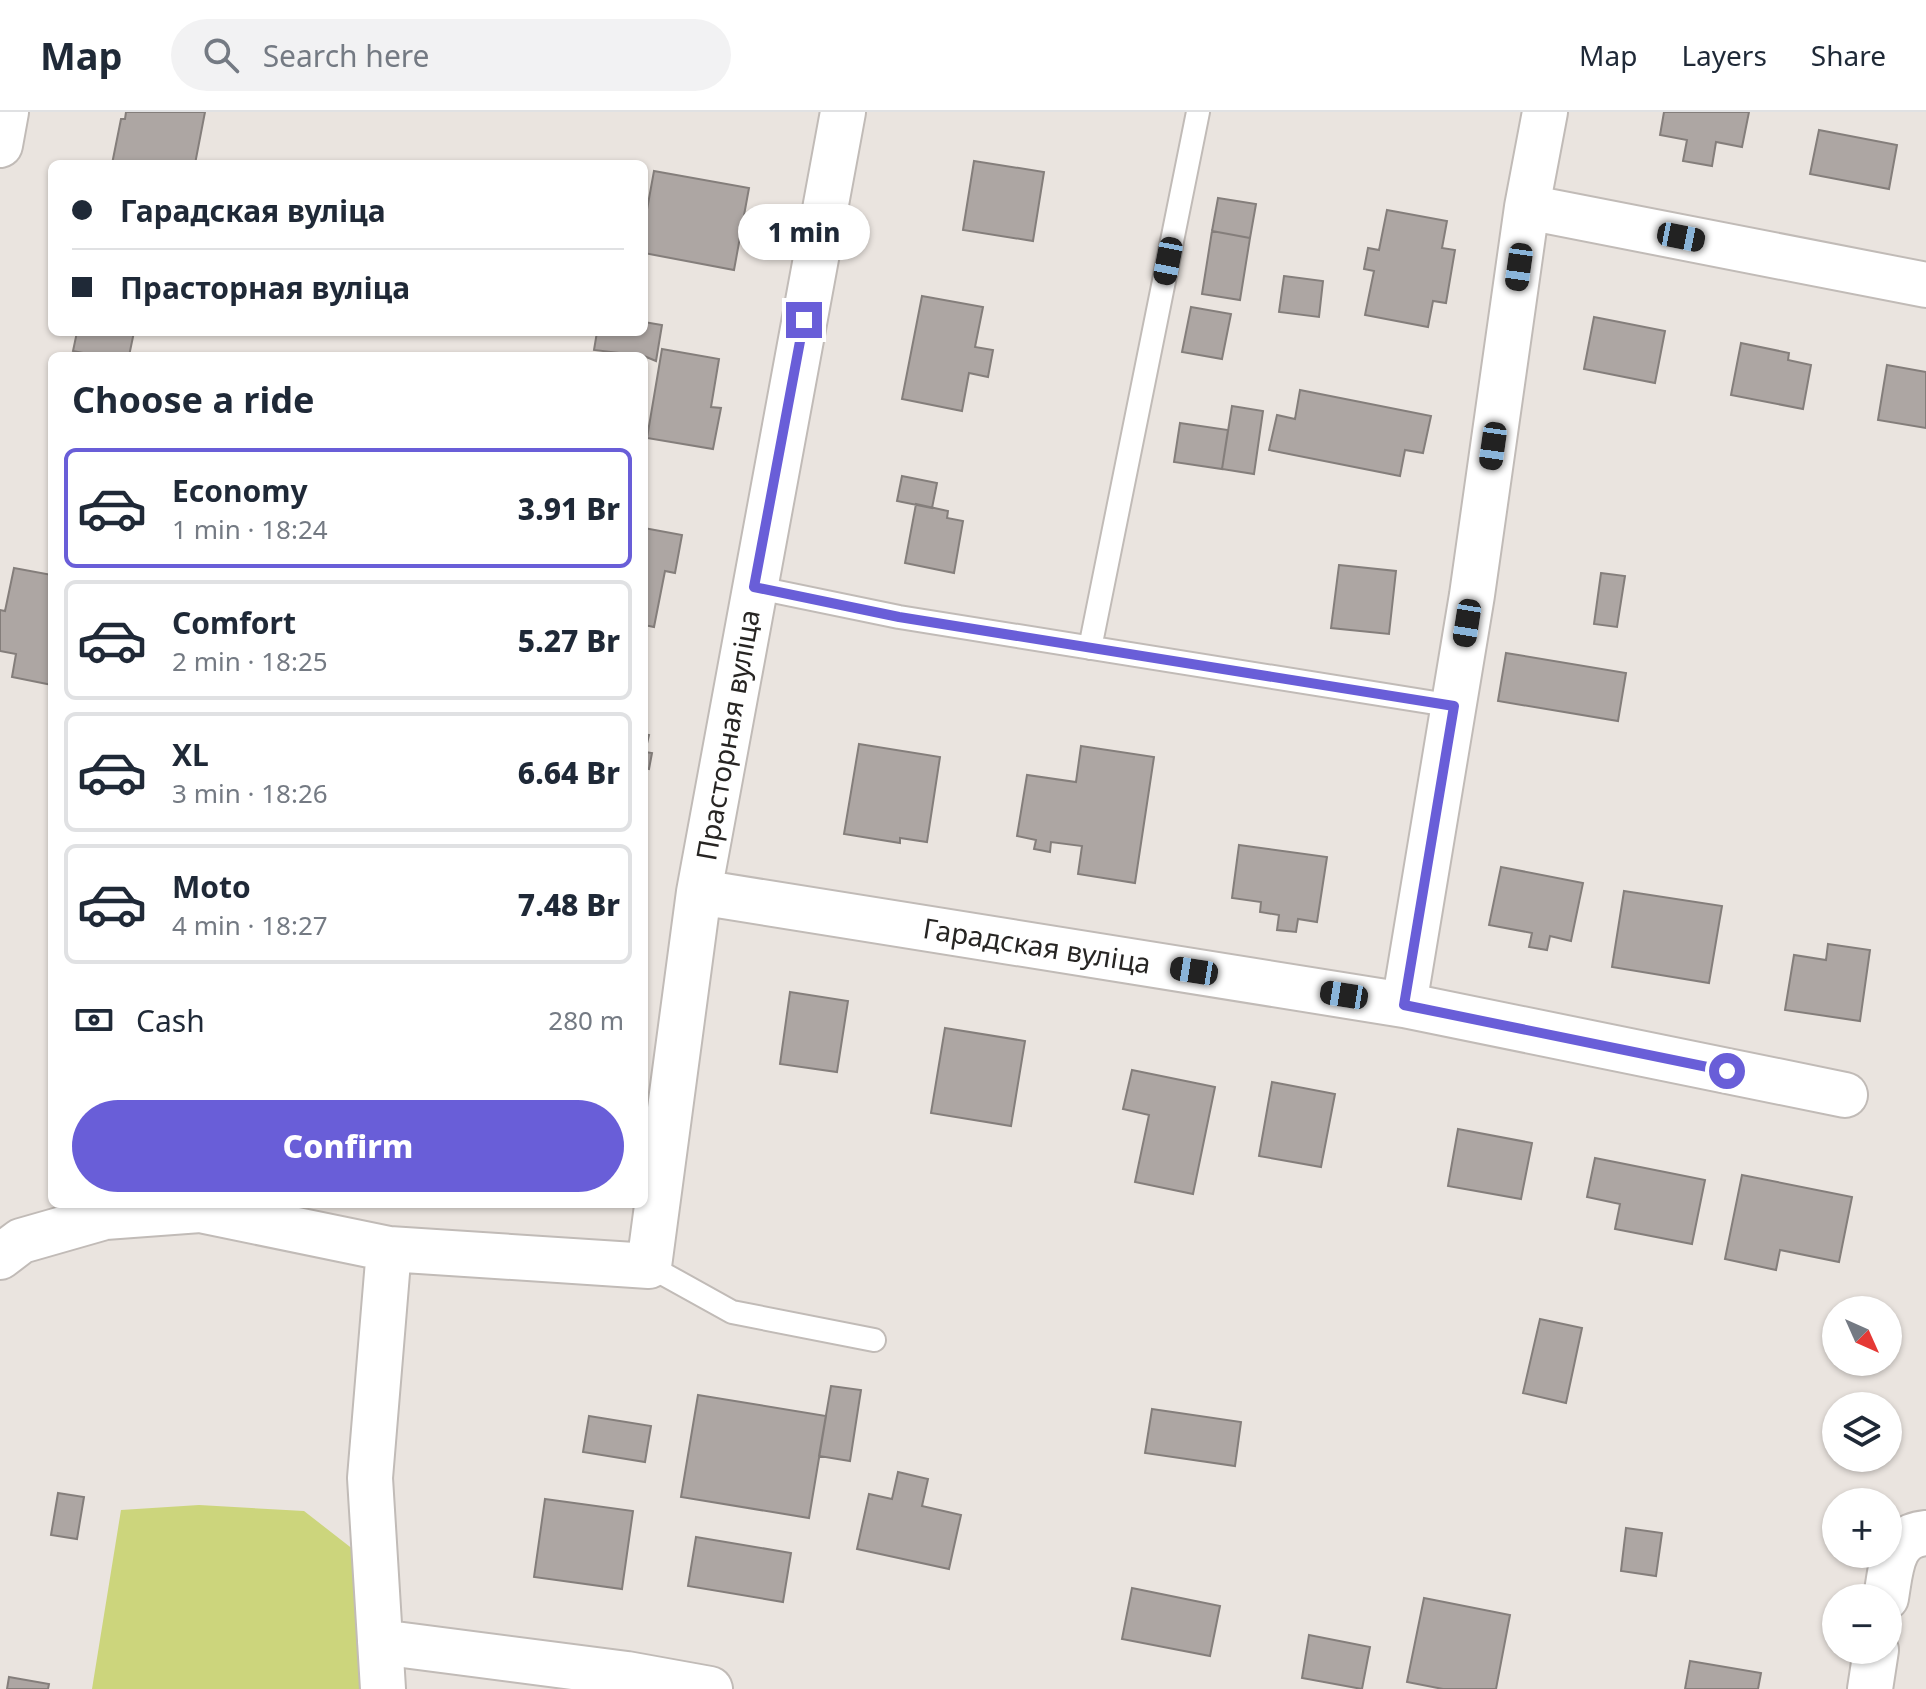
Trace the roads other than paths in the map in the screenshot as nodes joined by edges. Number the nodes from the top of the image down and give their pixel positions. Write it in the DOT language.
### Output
graph roads {
  1 [pos="6,112"];
  2 [pos="843,112"];
  3 [pos="1198,112"];
  4 [pos="1545,112"];
  5 [pos="0,145"];
  6 [pos="1527,207"];
  7 [pos="1926,285"];
  8 [pos="754,587"];
  9 [pos="1090,648"];
  10 [pos="1454,706"];
  11 [pos="699,892"];
  12 [pos="1404,1005"];
  13 [pos="1845,1095"];
  14 [pos="389,1249"];
  15 [pos="0,1257"];
  16 [pos="649,1266"];
  17 [pos="874,1340"];
  18 [pos="1910,1542"];
  19 [pos="1892,1584"];
  20 [pos="380,1642"];
  21 [pos="1874,1664"];
  22 [pos="383,1689"];
  23 [pos="710,1689"];
  24 [pos="1870,1689"];
  1 -- 5 [label="street"];
  2 -- 8 [label="street, Прасторная вуліца"];
  3 -- 9 [label="lane"];
  4 -- 6 [label="street"];
  6 -- 7 [label="street"];
  6 -- 10 [label="street"];
  8 -- 9 [label="lane"];
  8 -- 11 [label="street, Прасторная вуліца"];
  9 -- 10 [label="lane"];
  10 -- 12 [label="street"];
  11 -- 12 [label="street, Гарадская вуліца"];
  11 -- 16 [label="street, Прасторная вуліца"];
  12 -- 13 [label="street, Гарадская вуліца"];
  14 -- 15 [label="street"];
  14 -- 16 [label="street"];
  14 -- 20 [label="street"];
  16 -- 17 [label="lane"];
  18 -- 19 [label="street"];
  20 -- 22 [label="street"];
  20 -- 23 [label="street"];
  21 -- 24 [label="street"];
}
